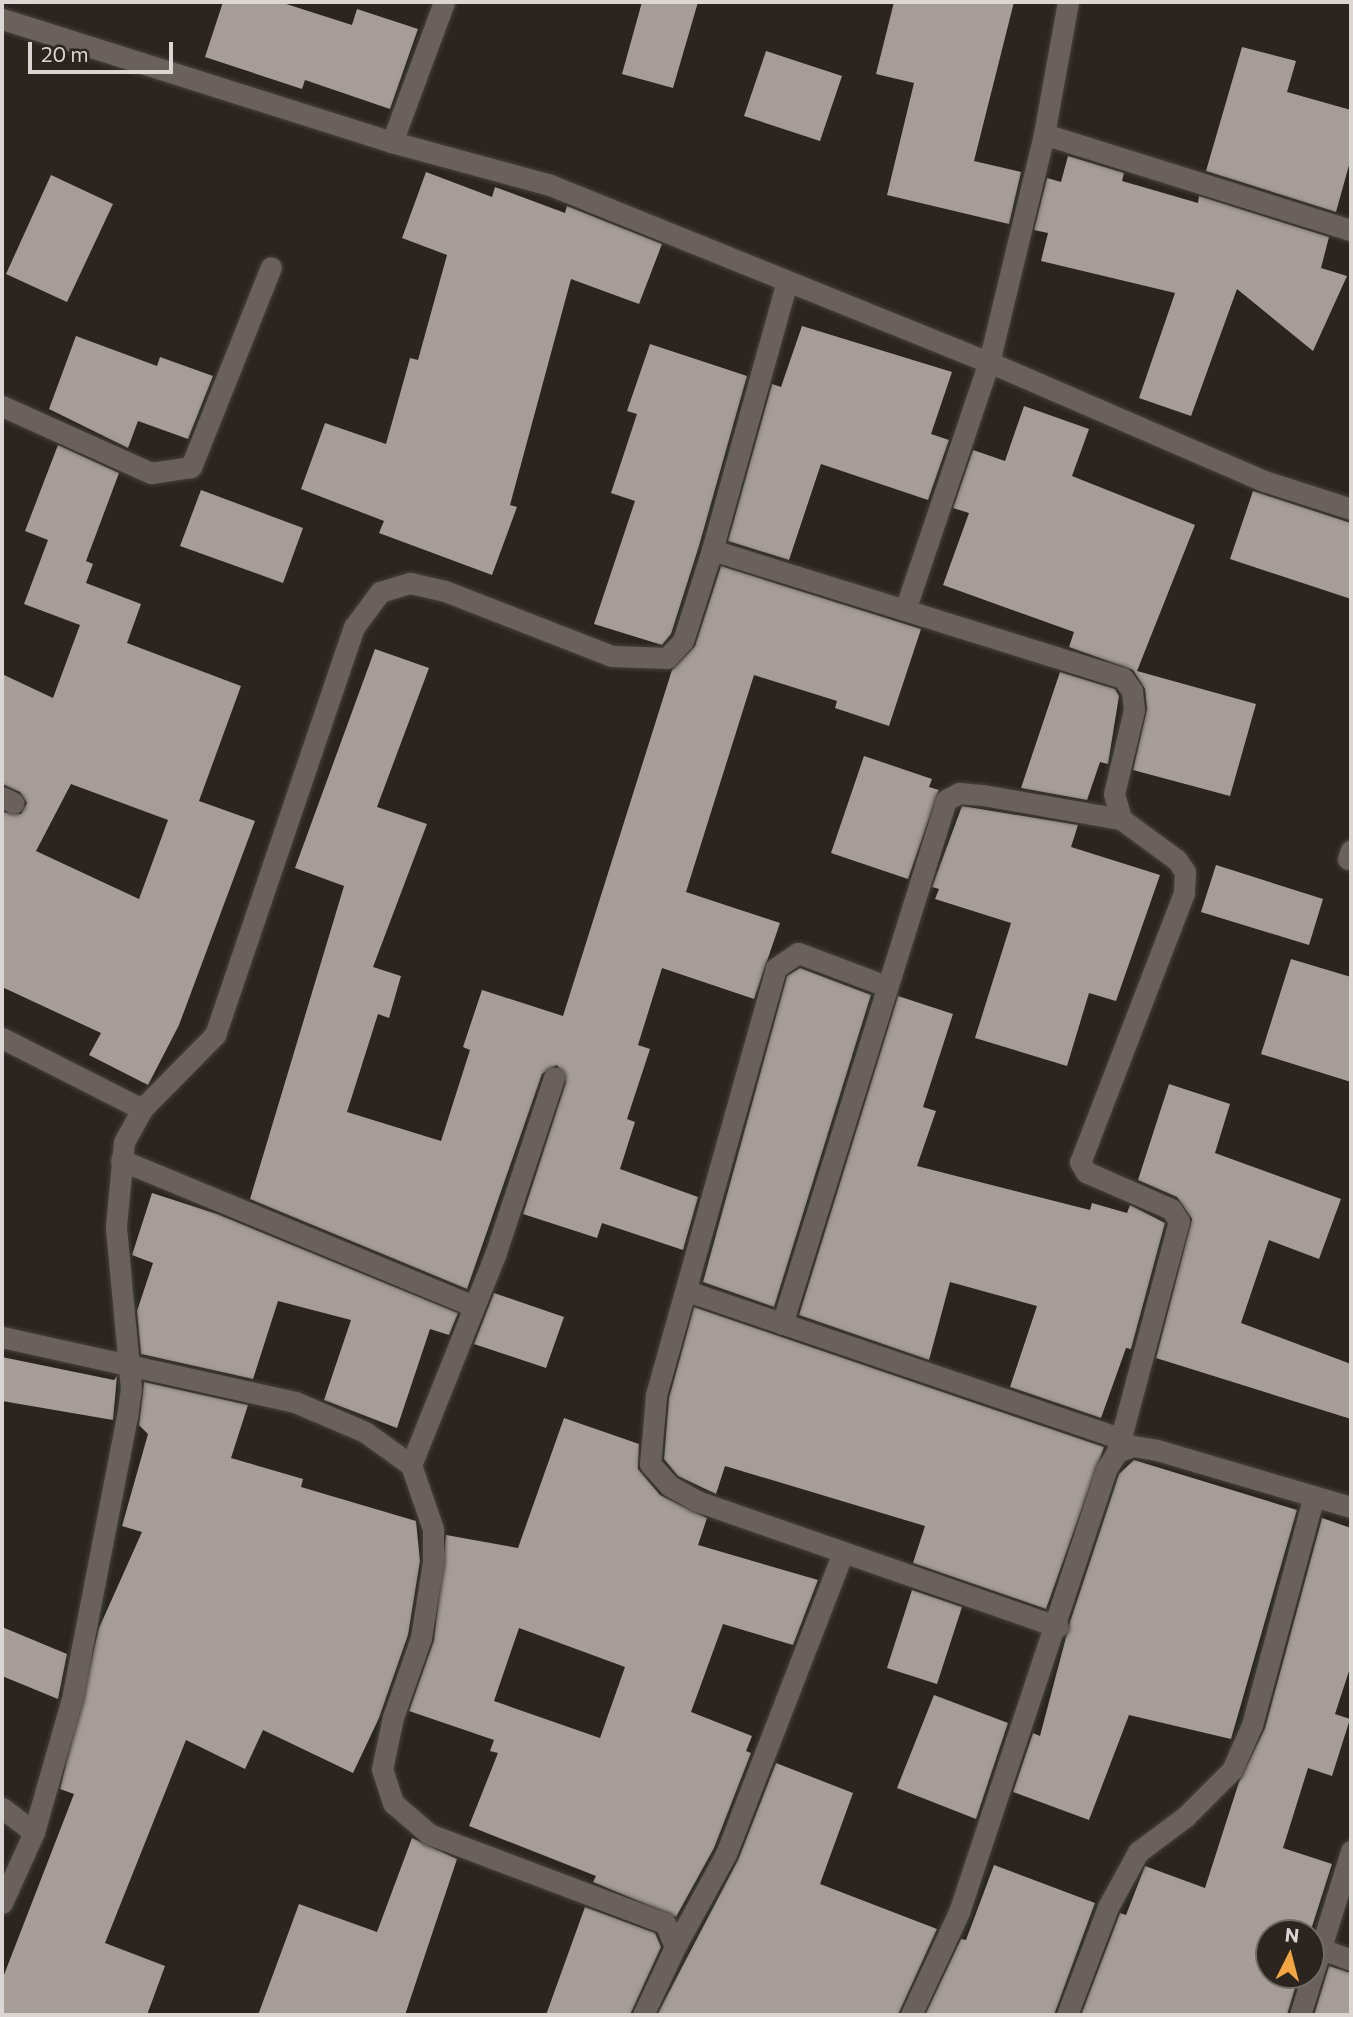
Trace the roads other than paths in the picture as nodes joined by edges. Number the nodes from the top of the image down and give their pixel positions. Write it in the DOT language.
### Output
graph roads {
  1 [pos="444,2"];
  2 [pos="1068,2"];
  3 [pos="2,19"];
  4 [pos="1044,134"];
  5 [pos="391,142"];
  6 [pos="1351,230"];
  7 [pos="271,267"];
  8 [pos="787,281"];
  9 [pos="989,362"];
  10 [pos="2,406"];
  11 [pos="1351,509"];
  12 [pos="712,551"];
  13 [pos="906,607"];
  14 [pos="1121,819"];
  15 [pos="886,986"];
  16 [pos="2,1038"];
  17 [pos="554,1078"];
  18 [pos="142,1109"];
  19 [pos="121,1160"];
  20 [pos="687,1292"];
  21 [pos="474,1306"];
  22 [pos="782,1324"];
  23 [pos="2,1337"];
  24 [pos="129,1365"];
  25 [pos="1119,1445"];
  26 [pos="411,1465"];
  27 [pos="1313,1499"];
  28 [pos="1351,1507"];
  29 [pos="843,1553"];
  30 [pos="1058,1627"];
  31 [pos="2,1808"];
  32 [pos="34,1832"];
  33 [pos="1351,1851"];
  34 [pos="2,1903"];
  35 [pos="1325,1936"];
  36 [pos="675,1947"];
  37 [pos="1325,1950"];
  38 [pos="1351,1960"];
  39 [pos="1308,1989"];
  40 [pos="643,2015"];
  41 [pos="911,2015"];
  42 [pos="1067,2015"];
  43 [pos="1300,2015"];
  1 -- 5 [label="street"];
  2 -- 4 [label="street"];
  3 -- 5 [label="street"];
  4 -- 6 [label="street"];
  4 -- 9 [label="street"];
  5 -- 8 [label="street"];
  7 -- 10 [label="street"];
  8 -- 9 [label="street"];
  8 -- 12 [label="street"];
  9 -- 11 [label="street"];
  9 -- 13 [label="street"];
  12 -- 13 [label="street"];
  12 -- 18 [label="street"];
  13 -- 14 [label="street"];
  14 -- 15 [label="street"];
  14 -- 25 [label="street"];
  15 -- 20 [label="street"];
  15 -- 22 [label="street"];
  16 -- 18 [label="street"];
  17 -- 21 [label="street"];
  18 -- 19 [label="street"];
  19 -- 21 [label="street"];
  19 -- 24 [label="street"];
  20 -- 22 [label="street"];
  20 -- 29 [label="street"];
  21 -- 26 [label="street"];
  22 -- 25 [label="street"];
  23 -- 24 [label="street"];
  24 -- 26 [label="street"];
  24 -- 32 [label="street"];
  25 -- 27 [label="street"];
  25 -- 30 [label="street"];
  26 -- 36 [label="street"];
  27 -- 28 [label="street"];
  27 -- 42 [label="street"];
  29 -- 30 [label="street"];
  29 -- 36 [label="street"];
  30 -- 41 [label="street"];
  31 -- 32 [label="street"];
  32 -- 34 [label="street"];
  33 -- 35 [label="street"];
  36 -- 40 [label="street"];
  37 -- 38 [label="street"];
  39 -- 43 [label="street"];
}
